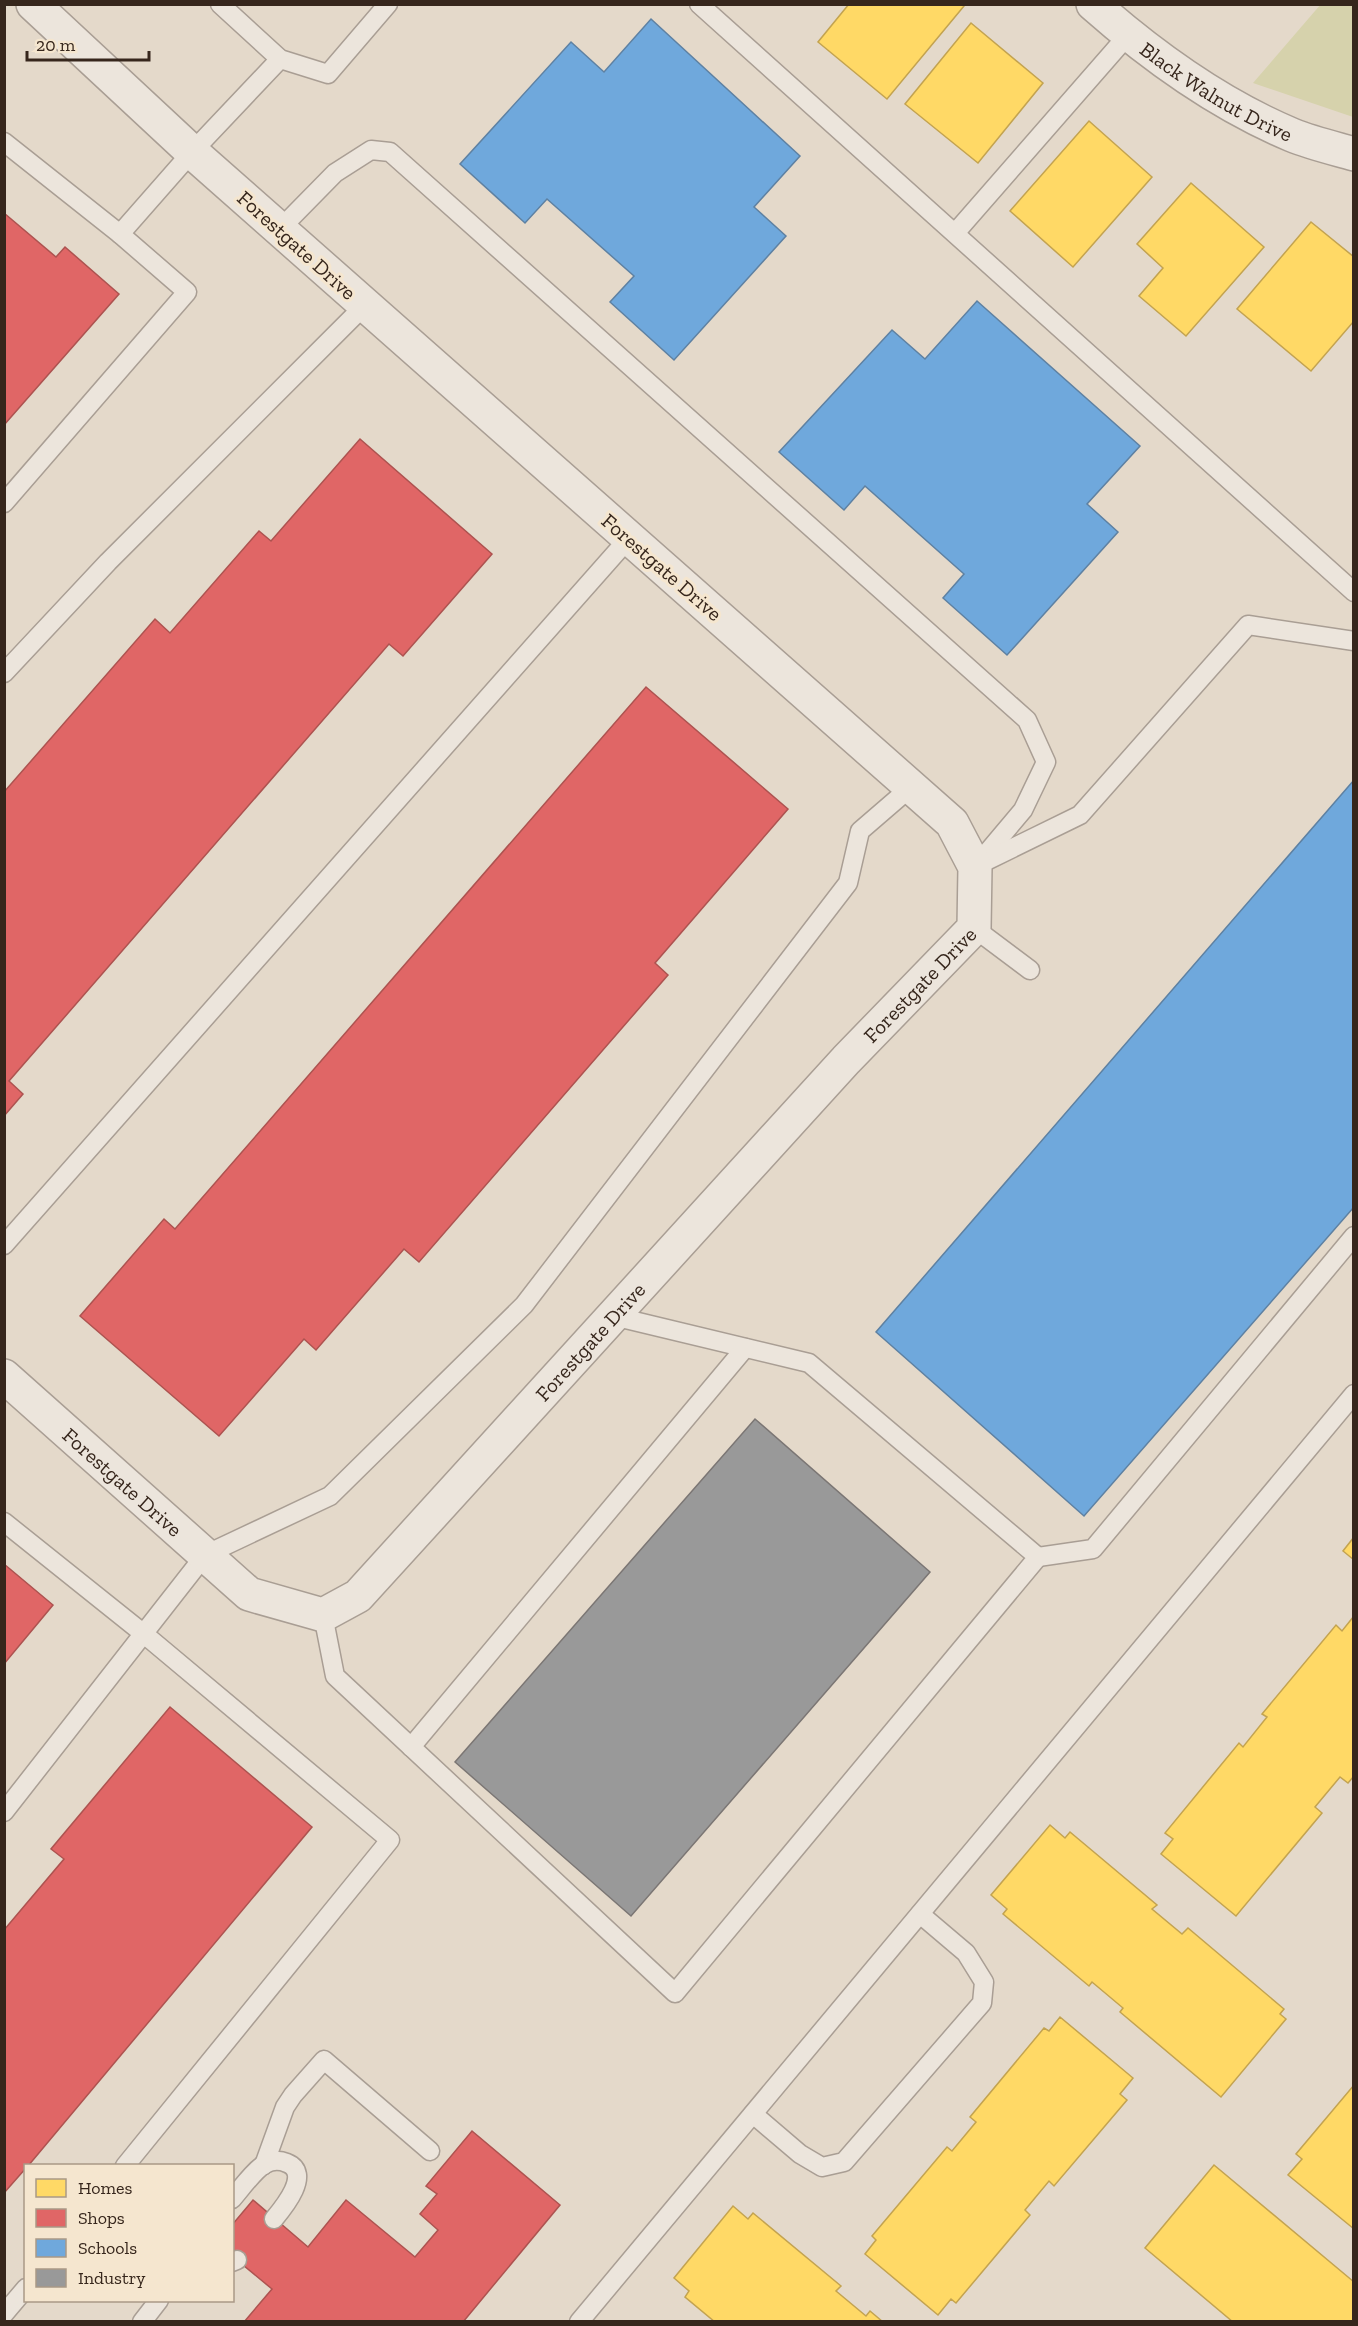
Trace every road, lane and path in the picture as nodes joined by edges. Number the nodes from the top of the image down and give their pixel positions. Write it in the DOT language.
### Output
graph roads {
  1 [pos="33,4"];
  2 [pos="220,4"];
  3 [pos="388,4"];
  4 [pos="699,4"];
  5 [pos="1093,4"];
  6 [pos="1128,36"];
  7 [pos="280,59"];
  8 [pos="4,142"];
  9 [pos="192,152"];
  10 [pos="1353,154"];
  11 [pos="280,230"];
  12 [pos="956,232"];
  13 [pos="120,234"];
  14 [pos="365,305"];
  15 [pos="4,503"];
  16 [pos="629,537"];
  17 [pos="1353,592"];
  18 [pos="1353,641"];
  19 [pos="4,673"];
  20 [pos="911,787"];
  21 [pos="975,867"];
  22 [pos="974,928"];
  23 [pos="1030,970"];
  24 [pos="1353,1236"];
  25 [pos="4,1245"];
  26 [pos="613,1316"];
  27 [pos="745,1348"];
  28 [pos="4,1376"];
  29 [pos="1353,1394"];
  30 [pos="4,1522"];
  31 [pos="205,1555"];
  32 [pos="1038,1557"];
  33 [pos="323,1615"];
  34 [pos="144,1634"];
  35 [pos="411,1747"];
  36 [pos="4,1812"];
  37 [pos="920,1914"];
  38 [pos="753,2114"];
  39 [pos="430,2151"];
  40 [pos="127,2164"];
  41 [pos="264,2164"];
  42 [pos="234,2197"];
  43 [pos="274,2218"];
  44 [pos="24,2290"];
  45 [pos="158,2302"];
  46 [pos="4,2314"];
  47 [pos="142,2322"];
  48 [pos="579,2322"];
  1 -- 9 [label="street, Forestgate Drive"];
  2 -- 7 [label="lane"];
  3 -- 7 [label="lane"];
  4 -- 12 [label="lane"];
  5 -- 6 [label="street, Black Walnut Drive"];
  6 -- 10 [label="street, Black Walnut Drive"];
  6 -- 12 [label="lane"];
  7 -- 9 [label="lane"];
  8 -- 13 [label="lane"];
  9 -- 11 [label="street, Forestgate Drive"];
  9 -- 13 [label="lane"];
  11 -- 14 [label="street, Forestgate Drive"];
  11 -- 21 [label="lane"];
  12 -- 17 [label="lane"];
  13 -- 15 [label="lane"];
  14 -- 16 [label="street, Forestgate Drive"];
  14 -- 19 [label="lane"];
  16 -- 20 [label="street, Forestgate Drive"];
  16 -- 25 [label="lane"];
  18 -- 21 [label="lane"];
  20 -- 21 [label="street, Forestgate Drive"];
  20 -- 31 [label="lane"];
  21 -- 22 [label="street, Forestgate Drive"];
  22 -- 23 [label="lane"];
  22 -- 26 [label="street, Forestgate Drive"];
  24 -- 32 [label="lane"];
  26 -- 27 [label="lane"];
  26 -- 33 [label="street, Forestgate Drive"];
  27 -- 32 [label="lane"];
  27 -- 35 [label="lane"];
  28 -- 31 [label="street, Forestgate Drive"];
  29 -- 37 [label="lane"];
  30 -- 34 [label="lane"];
  31 -- 33 [label="street, Forestgate Drive"];
  31 -- 34 [label="lane"];
  32 -- 35 [label="lane"];
  33 -- 35 [label="lane"];
  34 -- 36 [label="lane"];
  34 -- 40 [label="lane"];
  37 -- 38 [label="lane"];
  37 -- 38 [label="lane"];
  38 -- 48 [label="lane"];
  39 -- 41 [label="lane"];
  41 -- 42 [label="lane"];
  41 -- 43 [label="lane"];
  44 -- 46 [label="lane"];
  45 -- 47 [label="lane"];
}
